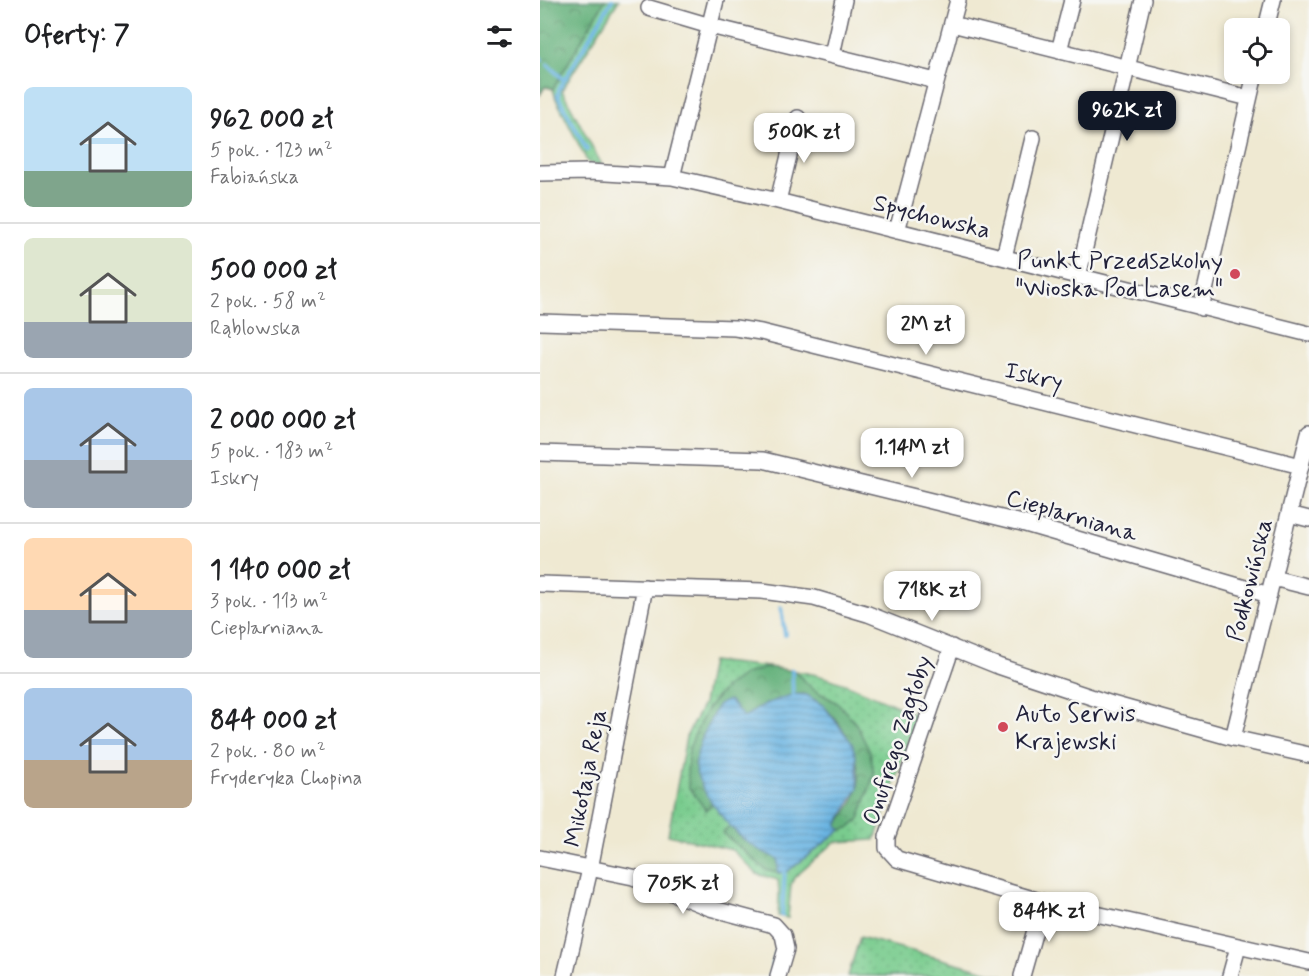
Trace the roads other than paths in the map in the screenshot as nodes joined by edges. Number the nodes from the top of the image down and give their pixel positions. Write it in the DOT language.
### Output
graph roads {
  1 [pos="716,0"];
  2 [pos="844,0"];
  3 [pos="958,0"];
  4 [pos="1072,0"];
  5 [pos="1143,0"];
  6 [pos="1273,0"];
  7 [pos="649,8"];
  8 [pos="1268,18"];
  9 [pos="952,24"];
  10 [pos="710,26"];
  11 [pos="1059,51"];
  12 [pos="832,55"];
  13 [pos="1127,68"];
  14 [pos="936,81"];
  15 [pos="1252,84"];
  16 [pos="1249,98"];
  17 [pos="798,118"];
  18 [pos="1033,138"];
  19 [pos="540,173"];
  20 [pos="672,177"];
  21 [pos="778,201"];
  22 [pos="897,231"];
  23 [pos="1004,257"];
  24 [pos="1078,277"];
  25 [pos="1201,308"];
  26 [pos="540,322"];
  27 [pos="1309,334"];
  28 [pos="1309,433"];
  29 [pos="540,453"];
  30 [pos="1301,466"];
  31 [pos="1289,514"];
  32 [pos="1309,519"];
  33 [pos="1273,578"];
  34 [pos="540,584"];
  35 [pos="645,587"];
  36 [pos="1309,587"];
  37 [pos="1269,595"];
  38 [pos="952,647"];
  39 [pos="1233,738"];
  40 [pos="1309,755"];
  41 [pos="540,858"];
  42 [pos="590,869"];
  43 [pos="1043,902"];
  44 [pos="1238,947"];
  45 [pos="1309,962"];
  46 [pos="565,976"];
  47 [pos="778,976"];
  48 [pos="1022,976"];
  49 [pos="1230,976"];
  1 -- 10 [label="street"];
  2 -- 12 [label="street"];
  3 -- 9 [label="street"];
  4 -- 11 [label="street"];
  5 -- 13 [label="street"];
  6 -- 8 [label="street"];
  7 -- 10 [label="street"];
  9 -- 11 [label="street"];
  9 -- 14 [label="street"];
  10 -- 12 [label="street"];
  10 -- 20 [label="street"];
  11 -- 13 [label="street"];
  12 -- 14 [label="street"];
  13 -- 16 [label="street"];
  13 -- 24 [label="street"];
  14 -- 22 [label="street"];
  15 -- 16 [label="street"];
  16 -- 25 [label="street"];
  17 -- 21 [label="street"];
  18 -- 23 [label="street"];
  19 -- 20 [label="street, Spychowska"];
  20 -- 21 [label="street, Spychowska"];
  21 -- 22 [label="street, Spychowska"];
  22 -- 23 [label="street, Spychowska"];
  23 -- 24 [label="street, Spychowska"];
  24 -- 25 [label="street, Spychowska"];
  25 -- 27 [label="street, Spychowska"];
  26 -- 30 [label="street, Iskry"];
  28 -- 30 [label="street, Podkowińska"];
  29 -- 37 [label="street, Cieplarniana"];
  30 -- 31 [label="street, Podkowińska"];
  31 -- 32 [label="street"];
  31 -- 33 [label="street, Podkowińska"];
  33 -- 36 [label="street"];
  33 -- 37 [label="street, Podkowińska"];
  34 -- 35 [label="street"];
  35 -- 38 [label="street"];
  35 -- 42 [label="street, Mikołaja Reja"];
  37 -- 39 [label="street, Podkowińska"];
  38 -- 39 [label="street"];
  38 -- 43 [label="street, Onufrego Zagłoby"];
  39 -- 40 [label="street"];
  41 -- 42 [label="street"];
  42 -- 46 [label="street, Mikołaja Reja"];
  42 -- 47 [label="street"];
  43 -- 44 [label="street"];
  43 -- 48 [label="street"];
  44 -- 45 [label="street"];
  44 -- 49 [label="street"];
}
